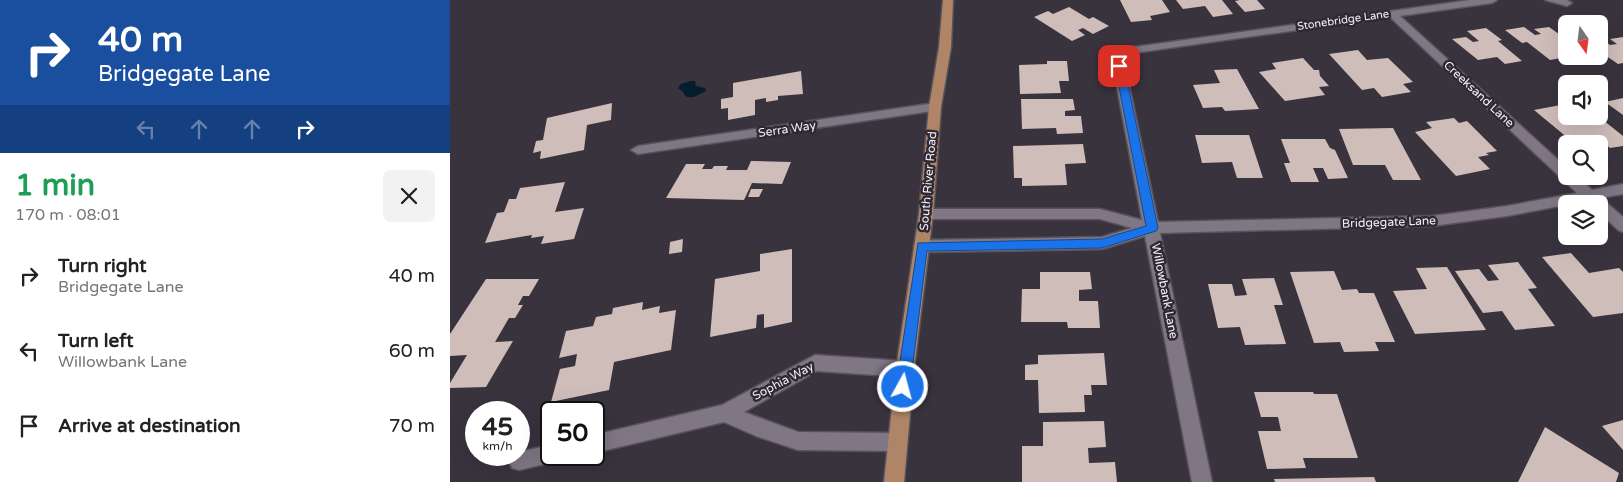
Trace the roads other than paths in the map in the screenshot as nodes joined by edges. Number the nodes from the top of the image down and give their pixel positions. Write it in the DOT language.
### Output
graph roads {
  1 [pos="948,0"];
  2 [pos="1492,0"];
  3 [pos="1550,0"];
  4 [pos="1567,3"];
  5 [pos="1391,13"];
  6 [pos="1194,41"];
  7 [pos="935,107"];
  8 [pos="638,150"];
  9 [pos="1558,168"];
  10 [pos="1577,185"];
  11 [pos="1623,189"];
  12 [pos="1587,195"];
  13 [pos="1608,196"];
  14 [pos="1558,206"];
  15 [pos="1608,213"];
  16 [pos="926,214"];
  17 [pos="1623,226"];
  18 [pos="1152,228"];
  19 [pos="922,246"];
  20 [pos="905,369"];
  21 [pos="725,413"];
  22 [pos="605,441"];
  23 [pos="896,442"];
  24 [pos="894,482"];
  25 [pos="1202,482"];
  1 -- 7 [label="main road, South River Road"];
  2 -- 5 [label="street, Stonebridge Lane"];
  3 -- 4 [label="street"];
  5 -- 6 [label="street, Stonebridge Lane"];
  5 -- 9 [label="street, Creeksand Lane"];
  6 -- 18 [label="street, Willowbank Lane"];
  7 -- 8 [label="street, Serra Way"];
  7 -- 16 [label="main road, South River Road"];
  10 -- 12 [label="street, Creeksand Lane"];
  11 -- 13 [label="street, Bridgegate Lane"];
  14 -- 18 [label="street, Bridgegate Lane"];
  15 -- 17 [label="street, Creeksand Lane"];
  16 -- 18 [label="street, Bridgegate Lane"];
  16 -- 19 [label="main road, South River Road"];
  18 -- 19 [label="street, Bridgegate Lane"];
  18 -- 25 [label="street, Willowbank Lane"];
  19 -- 20 [label="main road, South River Road"];
  20 -- 21 [label="street, Sophia Way"];
  20 -- 23 [label="main road, South River Road"];
  21 -- 22 [label="street, Sophia Way"];
  21 -- 23 [label="street"];
  23 -- 24 [label="main road, South River Road"];
}
